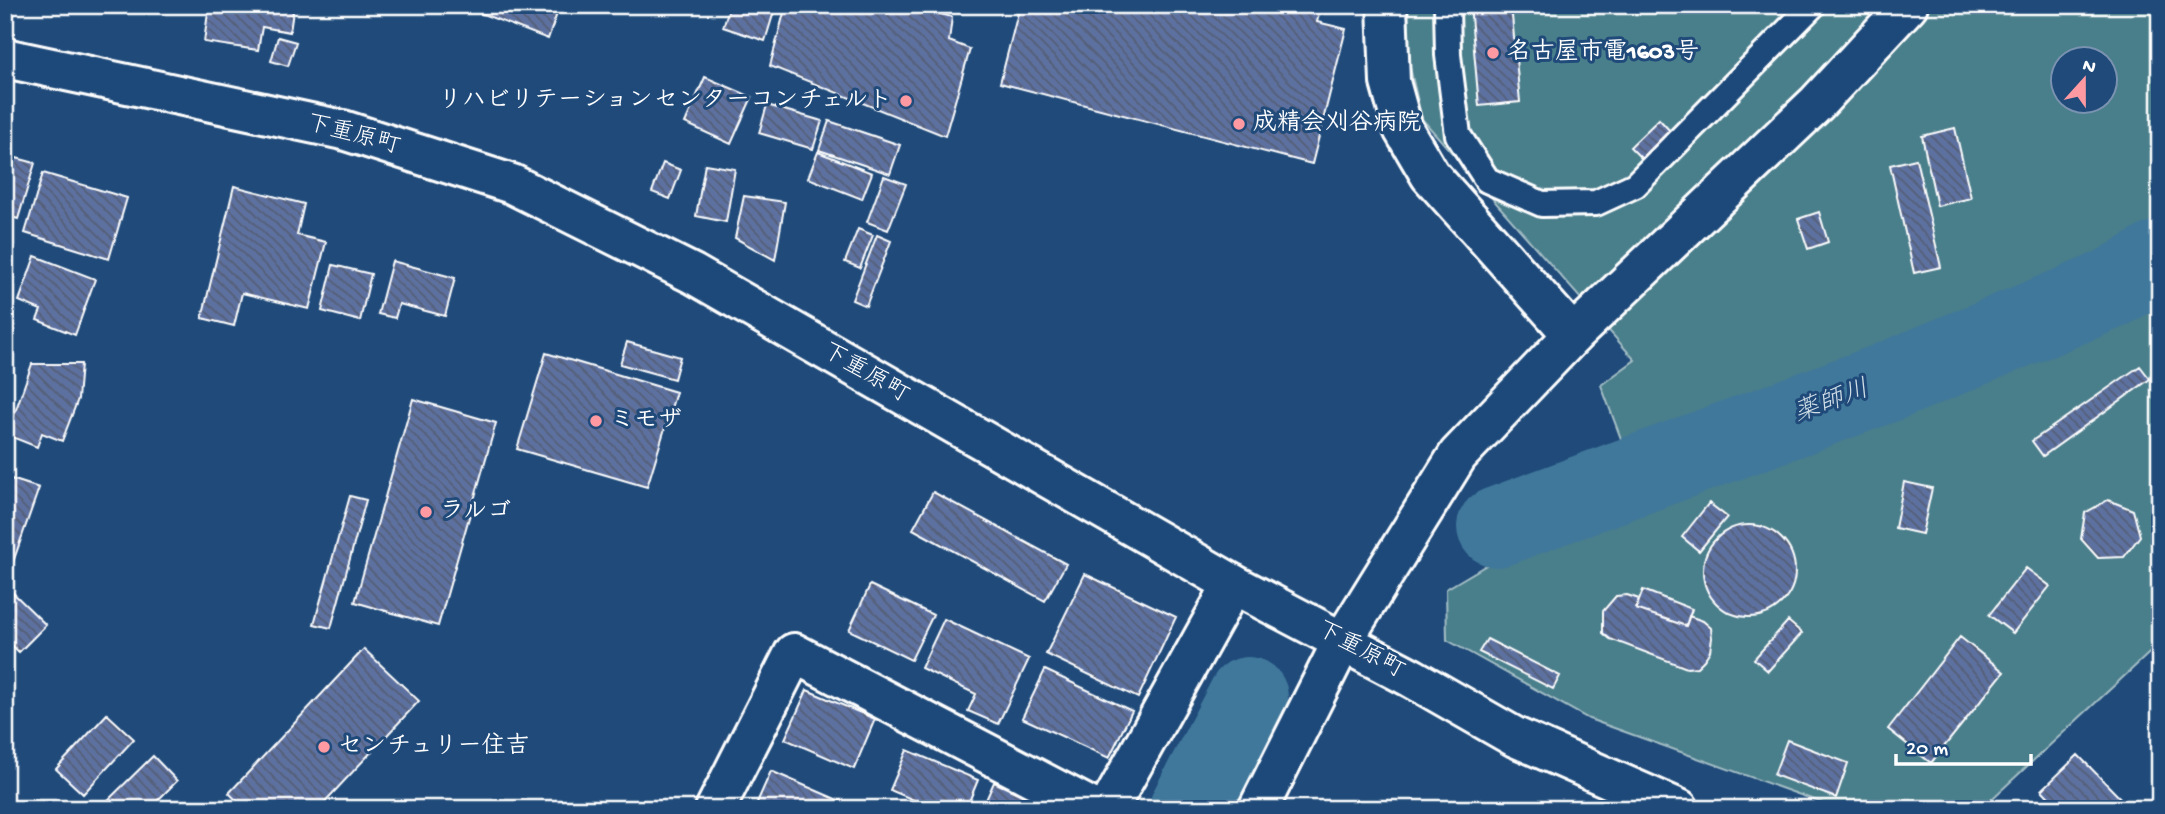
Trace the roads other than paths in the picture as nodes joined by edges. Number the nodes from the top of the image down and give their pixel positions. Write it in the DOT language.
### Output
graph roads {
  1 [pos="1387,5"];
  2 [pos="1447,5"];
  3 [pos="1813,5"];
  4 [pos="1908,5"];
  5 [pos="5,58"];
  6 [pos="1573,335"];
  7 [pos="1233,584"];
  8 [pos="1342,642"];
  9 [pos="715,809"];
  10 [pos="1094,809"];
  11 [pos="1108,809"];
  12 [pos="1258,809"];
  13 [pos="1679,809"];
  1 -- 6 [label="street"];
  2 -- 3 [label="lane"];
  4 -- 6 [label="street"];
  5 -- 7 [label="street, 下重原町"];
  6 -- 8 [label="street"];
  7 -- 8 [label="street, 下重原町"];
  7 -- 11 [label="street"];
  8 -- 12 [label="street"];
  8 -- 13 [label="street, 下重原町"];
  9 -- 10 [label="street"];
}
